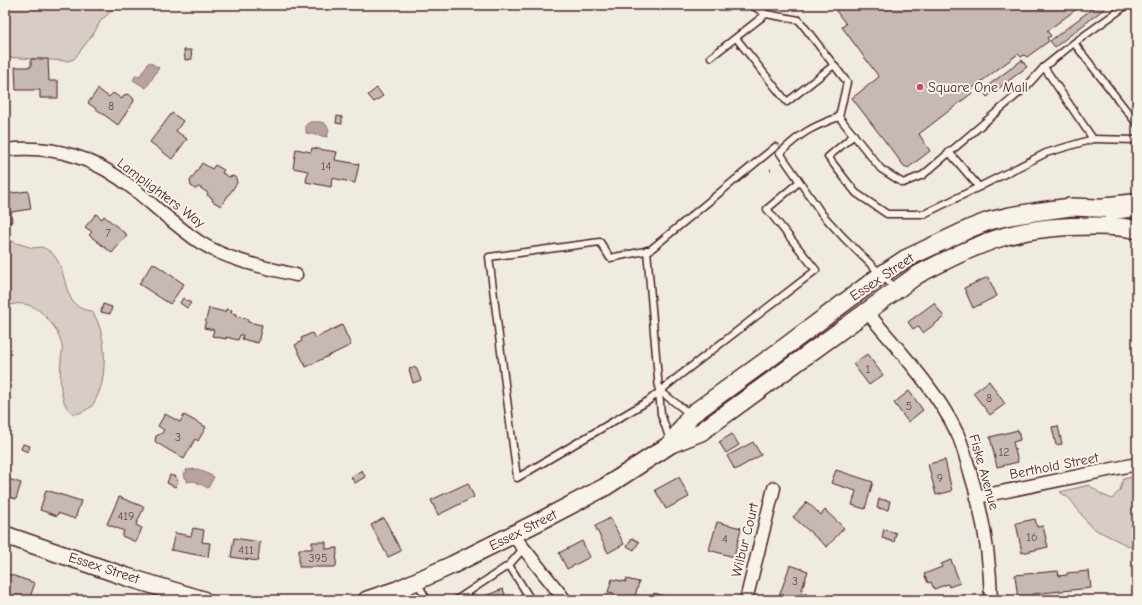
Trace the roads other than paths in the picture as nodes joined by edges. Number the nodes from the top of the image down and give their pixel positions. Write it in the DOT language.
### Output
graph roads {
  1 [pos="751,5"];
  2 [pos="1127,5"];
  3 [pos="766,14"];
  4 [pos="736,38"];
  5 [pos="1074,43"];
  6 [pos="711,57"];
  7 [pos="834,65"];
  8 [pos="1044,67"];
  9 [pos="839,117"];
  10 [pos="1137,124"];
  11 [pos="854,135"];
  12 [pos="1093,139"];
  13 [pos="1137,140"];
  14 [pos="775,147"];
  15 [pos="5,150"];
  16 [pos="949,152"];
  17 [pos="799,182"];
  18 [pos="979,187"];
  19 [pos="1137,205"];
  20 [pos="1110,208"];
  21 [pos="1137,211"];
  22 [pos="1137,230"];
  23 [pos="647,250"];
  24 [pos="296,274"];
  25 [pos="881,275"];
  26 [pos="897,289"];
  27 [pos="866,311"];
  28 [pos="660,391"];
  29 [pos="691,415"];
  30 [pos="671,444"];
  31 [pos="1137,464"];
  32 [pos="774,488"];
  33 [pos="977,497"];
  34 [pos="5,535"];
  35 [pos="513,535"];
  36 [pos="524,548"];
  37 [pos="509,565"];
  38 [pos="404,590"];
  39 [pos="203,600"];
  40 [pos="367,600"];
  41 [pos="427,600"];
  42 [pos="456,600"];
  43 [pos="531,600"];
  44 [pos="565,600"];
  45 [pos="746,600"];
  46 [pos="991,600"];
  1 -- 3 [label="lane"];
  2 -- 5 [label="lane"];
  3 -- 4 [label="lane"];
  3 -- 7 [label="lane"];
  4 -- 6 [label="lane"];
  4 -- 7 [label="lane"];
  5 -- 8 [label="lane"];
  5 -- 10 [label="lane"];
  7 -- 9 [label="lane"];
  8 -- 12 [label="lane"];
  8 -- 16 [label="lane"];
  9 -- 11 [label="lane"];
  9 -- 17 [label="lane"];
  11 -- 16 [label="lane"];
  11 -- 18 [label="lane"];
  12 -- 13 [label="lane"];
  12 -- 18 [label="lane"];
  14 -- 23 [label="lane"];
  15 -- 24 [label="street, Lamplighters Way"];
  16 -- 18 [label="lane"];
  17 -- 25 [label="lane"];
  17 -- 28 [label="lane"];
  19 -- 20 [label="highway"];
  20 -- 21 [label="main road, Essex Street"];
  20 -- 25 [label="main road, Essex Street"];
  22 -- 26 [label="main road, Essex Street"];
  23 -- 28 [label="lane"];
  23 -- 28 [label="lane"];
  25 -- 26 [label="lane"];
  25 -- 29 [label="main road, Essex Street"];
  26 -- 27 [label="main road, Essex Street"];
  27 -- 30 [label="main road, Essex Street"];
  27 -- 33 [label="street, Fiske Avenue"];
  28 -- 29 [label="lane"];
  28 -- 30 [label="lane"];
  29 -- 30 [label="main road, Essex Street"];
  30 -- 35 [label="main road, Essex Street"];
  31 -- 33 [label="street, Berthold Street"];
  32 -- 45 [label="street, Wilbur Court"];
  33 -- 46 [label="street, Fiske Avenue"];
  34 -- 39 [label="main road, Essex Street"];
  35 -- 36 [label="street"];
  35 -- 38 [label="main road, Essex Street"];
  36 -- 37 [label="lane"];
  36 -- 44 [label="street"];
  37 -- 42 [label="lane"];
  37 -- 43 [label="lane"];
  38 -- 40 [label="main road, Essex Street"];
  38 -- 41 [label="lane"];
}
